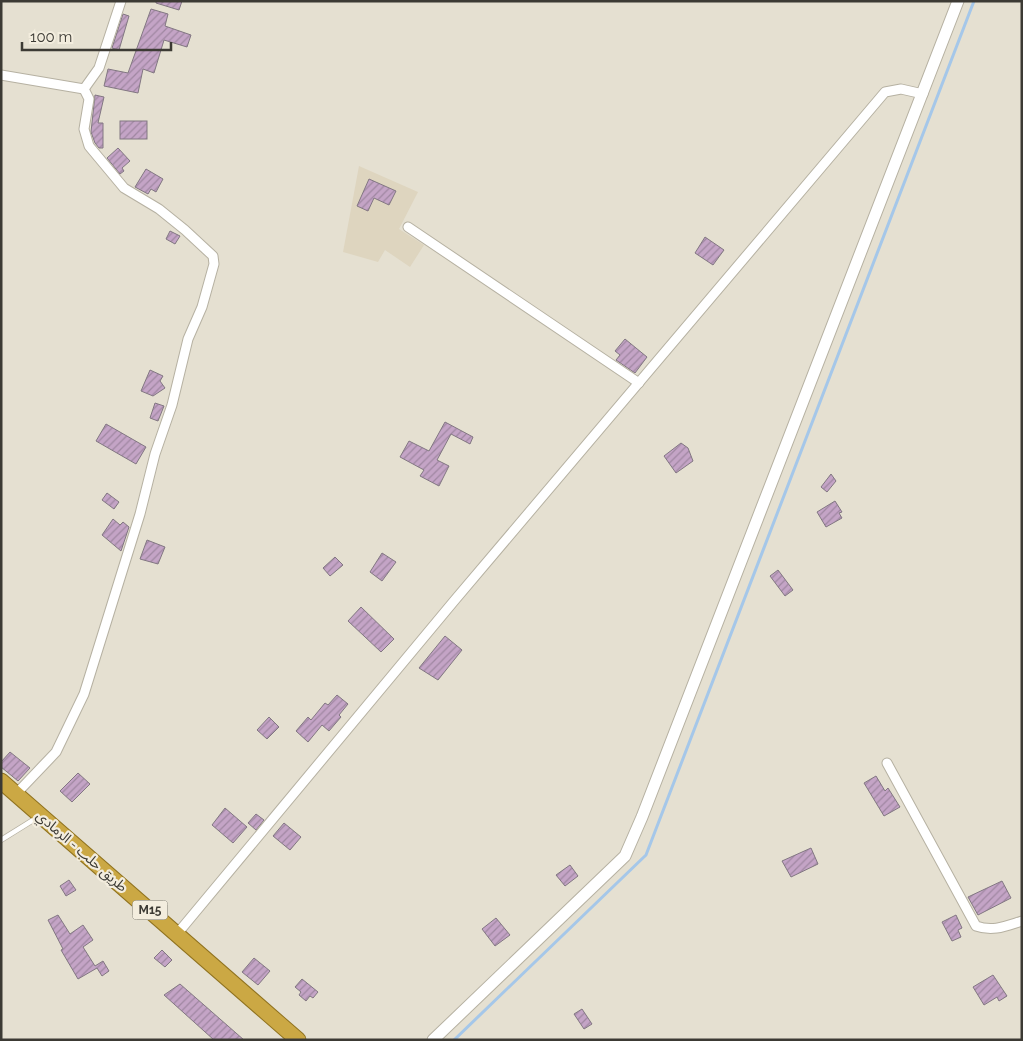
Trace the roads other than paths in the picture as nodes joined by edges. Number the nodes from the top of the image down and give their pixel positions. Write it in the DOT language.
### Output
graph roads {
  1 [pos="121,1"];
  2 [pos="958,1"];
  3 [pos="1,76"];
  4 [pos="84,89"];
  5 [pos="923,94"];
  6 [pos="408,227"];
  7 [pos="638,383"];
  8 [pos="887,763"];
  9 [pos="1,781"];
  10 [pos="16,794"];
  11 [pos="41,815"];
  12 [pos="2,839"];
  13 [pos="1022,921"];
  14 [pos="177,934"];
  15 [pos="298,1040"];
  16 [pos="433,1040"];
  1 -- 4 [label="street"];
  2 -- 5 [label="street"];
  3 -- 4 [label="street"];
  4 -- 10 [label="street"];
  5 -- 7 [label="street"];
  5 -- 16 [label="street"];
  6 -- 7 [label="street"];
  7 -- 14 [label="street"];
  8 -- 13 [label="street"];
  9 -- 10 [label="highway, طريق حلب - الرمادي / M15"];
  10 -- 11 [label="highway, طريق حلب - الرمادي / M15"];
  11 -- 12 [label="lane"];
  11 -- 14 [label="highway, طريق حلب - الرمادي / M15"];
  14 -- 15 [label="highway, طريق حلب - الرمادي / M15"];
}
